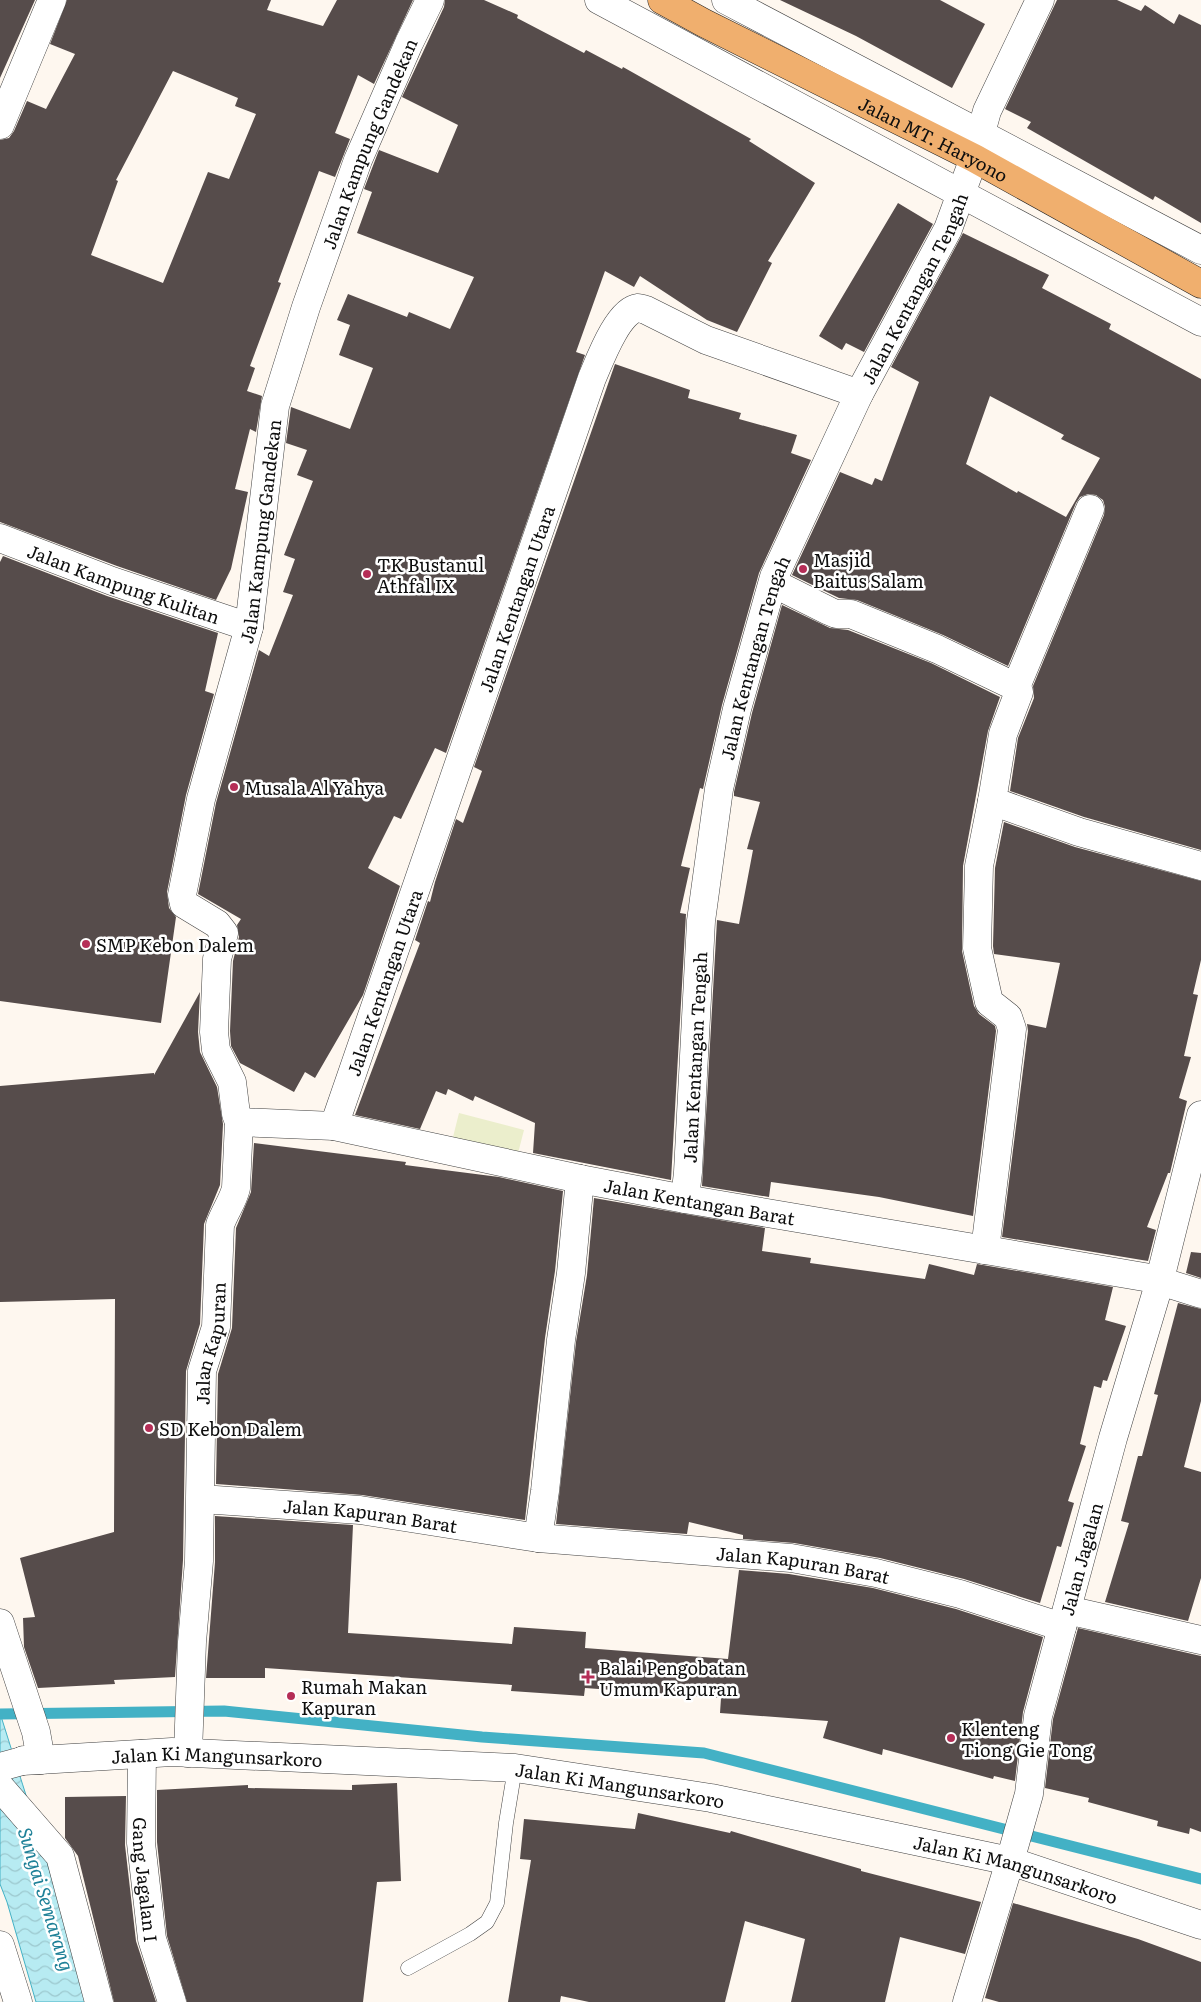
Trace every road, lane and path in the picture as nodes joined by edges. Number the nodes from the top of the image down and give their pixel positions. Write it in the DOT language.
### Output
graph roads {
  1 [pos="52,0"];
  2 [pos="430,0"];
  3 [pos="599,0"];
  4 [pos="662,0"];
  5 [pos="726,0"];
  6 [pos="1040,0"];
  7 [pos="709,11"];
  8 [pos="870,91"];
  9 [pos="0,124"];
  10 [pos="849,133"];
  11 [pos="977,146"];
  12 [pos="962,194"];
  13 [pos="1114,236"];
  14 [pos="1201,250"];
  15 [pos="1097,266"];
  16 [pos="1201,284"];
  17 [pos="1201,322"];
  18 [pos="859,394"];
  19 [pos="1090,509"];
  20 [pos="0,538"];
  21 [pos="773,584"];
  22 [pos="249,627"];
  23 [pos="1016,687"];
  24 [pos="992,801"];
  25 [pos="1201,866"];
  26 [pos="221,1059"];
  27 [pos="1201,1115"];
  28 [pos="239,1122"];
  29 [pos="334,1126"];
  30 [pos="580,1179"];
  31 [pos="685,1199"];
  32 [pos="985,1250"];
  33 [pos="1160,1280"];
  34 [pos="1201,1294"];
  35 [pos="201,1499"];
  36 [pos="538,1538"];
  37 [pos="1064,1619"];
  38 [pos="0,1623"];
  39 [pos="1201,1640"];
  40 [pos="188,1746"];
  41 [pos="142,1754"];
  42 [pos="16,1762"];
  43 [pos="515,1768"];
  44 [pos="0,1788"];
  45 [pos="1013,1852"];
  46 [pos="1201,1925"];
  47 [pos="0,1945"];
  48 [pos="408,1968"];
  49 [pos="18,2002"];
  50 [pos="99,2002"];
  51 [pos="172,2002"];
  52 [pos="967,2002"];
  1 -- 9 [label="street"];
  2 -- 22 [label="street, Jalan Kampung Gandekan"];
  3 -- 10 [label="street"];
  4 -- 7 [label="main road, Jalan MT. Haryono"];
  5 -- 8 [label="street"];
  6 -- 11 [label="street, Jalan Kentangan Tengah"];
  7 -- 8 [label="main road, Jalan MT. Haryono"];
  8 -- 10 [label="street"];
  8 -- 11 [label="main road, Jalan MT. Haryono"];
  10 -- 12 [label="street"];
  11 -- 12 [label="street, Jalan Kentangan Tengah"];
  11 -- 13 [label="main road, Jalan MT. Haryono"];
  11 -- 14 [label="street"];
  12 -- 15 [label="street"];
  12 -- 18 [label="street, Jalan Kentangan Tengah"];
  13 -- 15 [label="street"];
  13 -- 16 [label="main road, Jalan MT. Haryono"];
  15 -- 17 [label="street"];
  18 -- 21 [label="street, Jalan Kentangan Tengah"];
  18 -- 29 [label="street, Jalan Kentangan Utara"];
  19 -- 23 [label="street"];
  20 -- 22 [label="street, Jalan Kampung Kulitan"];
  21 -- 23 [label="street"];
  21 -- 31 [label="street, Jalan Kentangan Tengah"];
  22 -- 26 [label="street, Jalan Kampung Gandekan"];
  23 -- 24 [label="street"];
  24 -- 25 [label="street"];
  24 -- 32 [label="street"];
  26 -- 28 [label="street, Jalan Kapuran"];
  27 -- 33 [label="street, Jalan Jagalan"];
  28 -- 29 [label="street, Jalan Kentangan Barat"];
  28 -- 35 [label="street, Jalan Kapuran"];
  29 -- 30 [label="street, Jalan Kentangan Barat"];
  30 -- 31 [label="street, Jalan Kentangan Barat"];
  30 -- 36 [label="street"];
  31 -- 32 [label="street, Jalan Kentangan Barat"];
  32 -- 33 [label="street, Jalan Kentangan Barat"];
  33 -- 34 [label="street, Jalan Kentangan Barat"];
  33 -- 37 [label="street, Jalan Jagalan"];
  35 -- 36 [label="street, Jalan Kapuran Barat"];
  35 -- 40 [label="street, Jalan Kapuran"];
  36 -- 37 [label="street, Jalan Kapuran Barat"];
  37 -- 39 [label="street, Jalan Kapuran Barat"];
  37 -- 45 [label="street, Jalan Jagalan"];
  38 -- 42 [label="street"];
  40 -- 41 [label="street, Jalan Ki Mangunsarkoro"];
  40 -- 43 [label="street, Jalan Ki Mangunsarkoro"];
  41 -- 42 [label="street, Jalan Ki Mangunsarkoro"];
  41 -- 51 [label="street, Gang Jagalan I"];
  43 -- 45 [label="street, Jalan Ki Mangunsarkoro"];
  43 -- 48 [label="lane"];
  44 -- 50 [label="street"];
  45 -- 46 [label="street, Jalan Ki Mangunsarkoro"];
  45 -- 52 [label="street, Jalan Jagalan"];
  47 -- 49 [label="street"];
}
